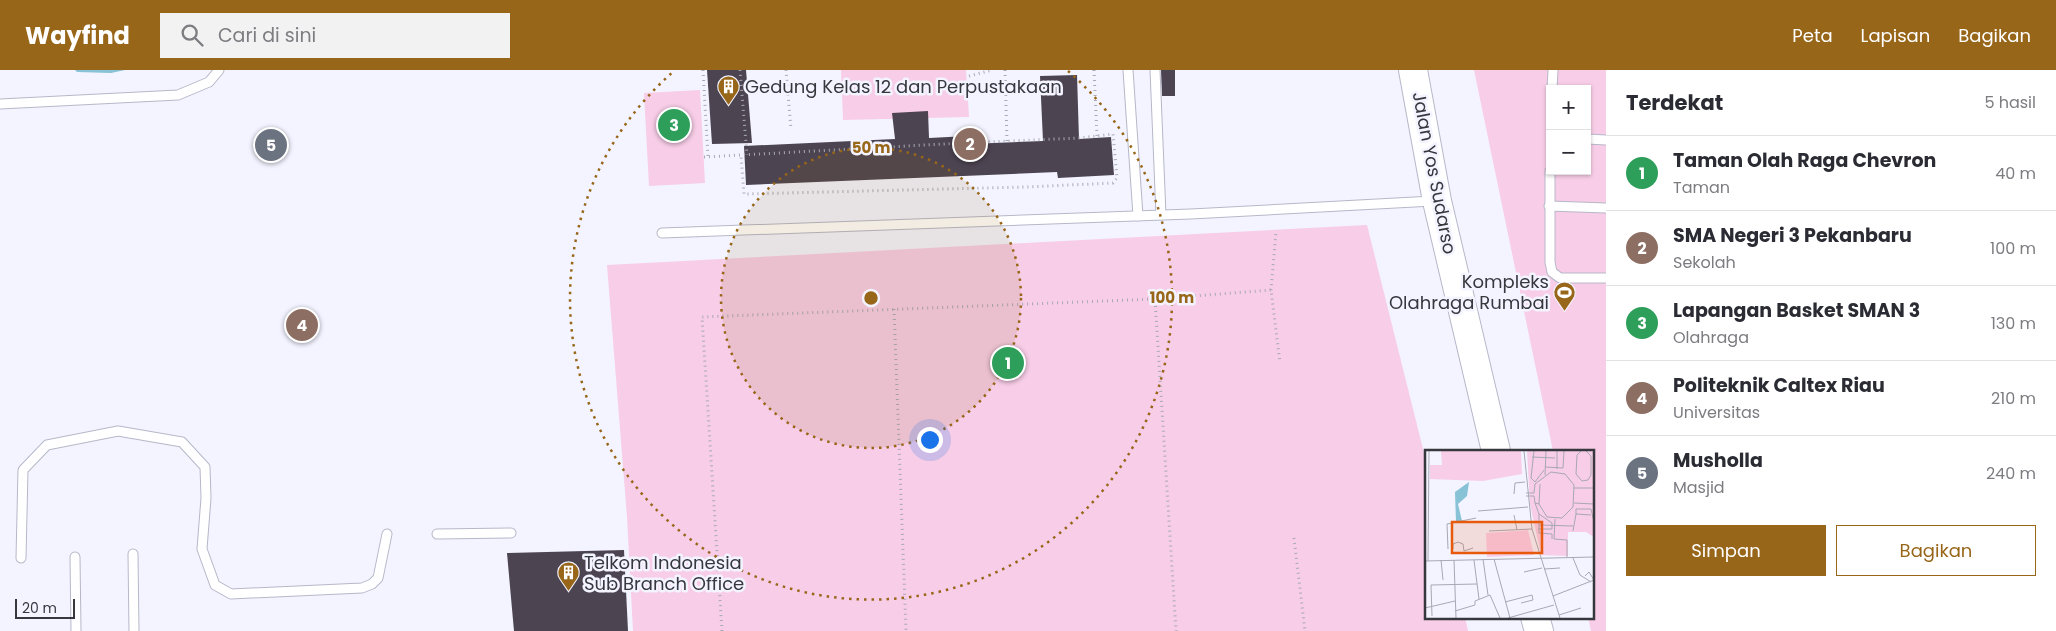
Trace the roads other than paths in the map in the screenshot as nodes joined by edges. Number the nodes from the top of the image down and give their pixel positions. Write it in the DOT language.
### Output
graph roads {
  1 [pos="219,70"];
  2 [pos="1128,70"];
  3 [pos="1155,70"];
  4 [pos="1413,70"];
  5 [pos="1553,70"];
  6 [pos="1552,85"];
  7 [pos="0,104"];
  8 [pos="1591,140"];
  9 [pos="1606,140"];
  10 [pos="1550,175"];
  11 [pos="1437,201"];
  12 [pos="1549,206"];
  13 [pos="1606,208"];
  14 [pos="1138,216"];
  15 [pos="1161,216"];
  16 [pos="662,233"];
  17 [pos="1606,278"];
  18 [pos="1496,450"];
  19 [pos="511,533"];
  20 [pos="387,534"];
  21 [pos="437,534"];
  22 [pos="133,554"];
  23 [pos="74,557"];
  24 [pos="21,558"];
  25 [pos="1536,618"];
  26 [pos="76,631"];
  27 [pos="134,631"];
  28 [pos="1539,631"];
  1 -- 7 [label="lane"];
  2 -- 14 [label="lane"];
  3 -- 15 [label="lane"];
  4 -- 11 [label="main road, Jalan Yos Sudarso"];
  5 -- 6 [label="lane"];
  8 -- 9 [label="lane"];
  10 -- 12 [label="lane"];
  11 -- 15 [label="lane"];
  11 -- 18 [label="main road, Jalan Yos Sudarso"];
  12 -- 13 [label="lane"];
  12 -- 17 [label="lane"];
  14 -- 15 [label="lane"];
  14 -- 16 [label="lane"];
  19 -- 21 [label="lane"];
  20 -- 24 [label="lane"];
  22 -- 27 [label="lane"];
  23 -- 26 [label="lane"];
  25 -- 28 [label="main road"];
}
